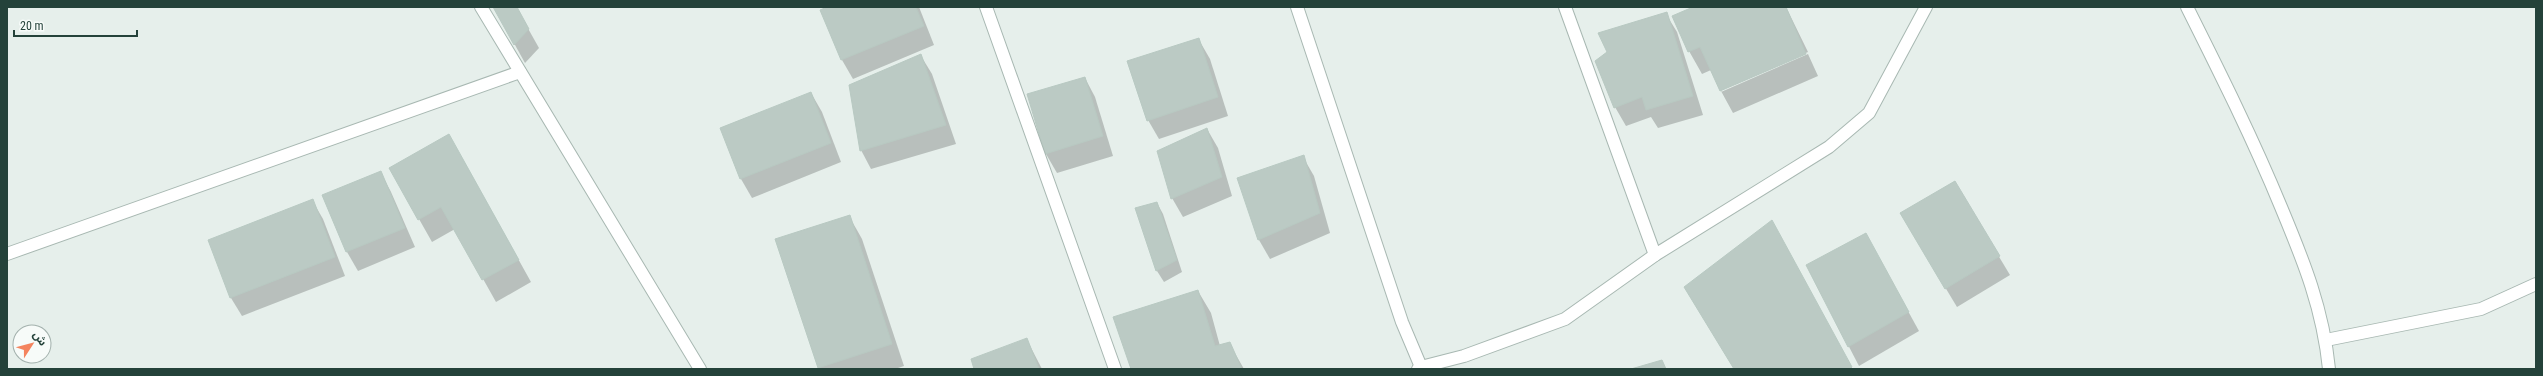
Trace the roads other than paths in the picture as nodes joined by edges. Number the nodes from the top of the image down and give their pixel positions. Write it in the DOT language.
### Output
graph roads {
  1 [pos="481,7"];
  2 [pos="986,7"];
  3 [pos="1297,7"];
  4 [pos="1565,7"];
  5 [pos="1926,7"];
  6 [pos="2187,7"];
  7 [pos="520,72"];
  8 [pos="7,254"];
  9 [pos="1655,255"];
  10 [pos="2536,284"];
  11 [pos="2326,340"];
  12 [pos="1419,368"];
  13 [pos="700,369"];
  14 [pos="1115,369"];
  15 [pos="2329,369"];
  1 -- 7 [label="street"];
  2 -- 14 [label="street"];
  3 -- 12 [label="street"];
  4 -- 9 [label="street"];
  5 -- 9 [label="street"];
  6 -- 11 [label="street"];
  7 -- 8 [label="street"];
  7 -- 13 [label="street"];
  9 -- 12 [label="street"];
  10 -- 11 [label="street"];
  11 -- 15 [label="street"];
}
